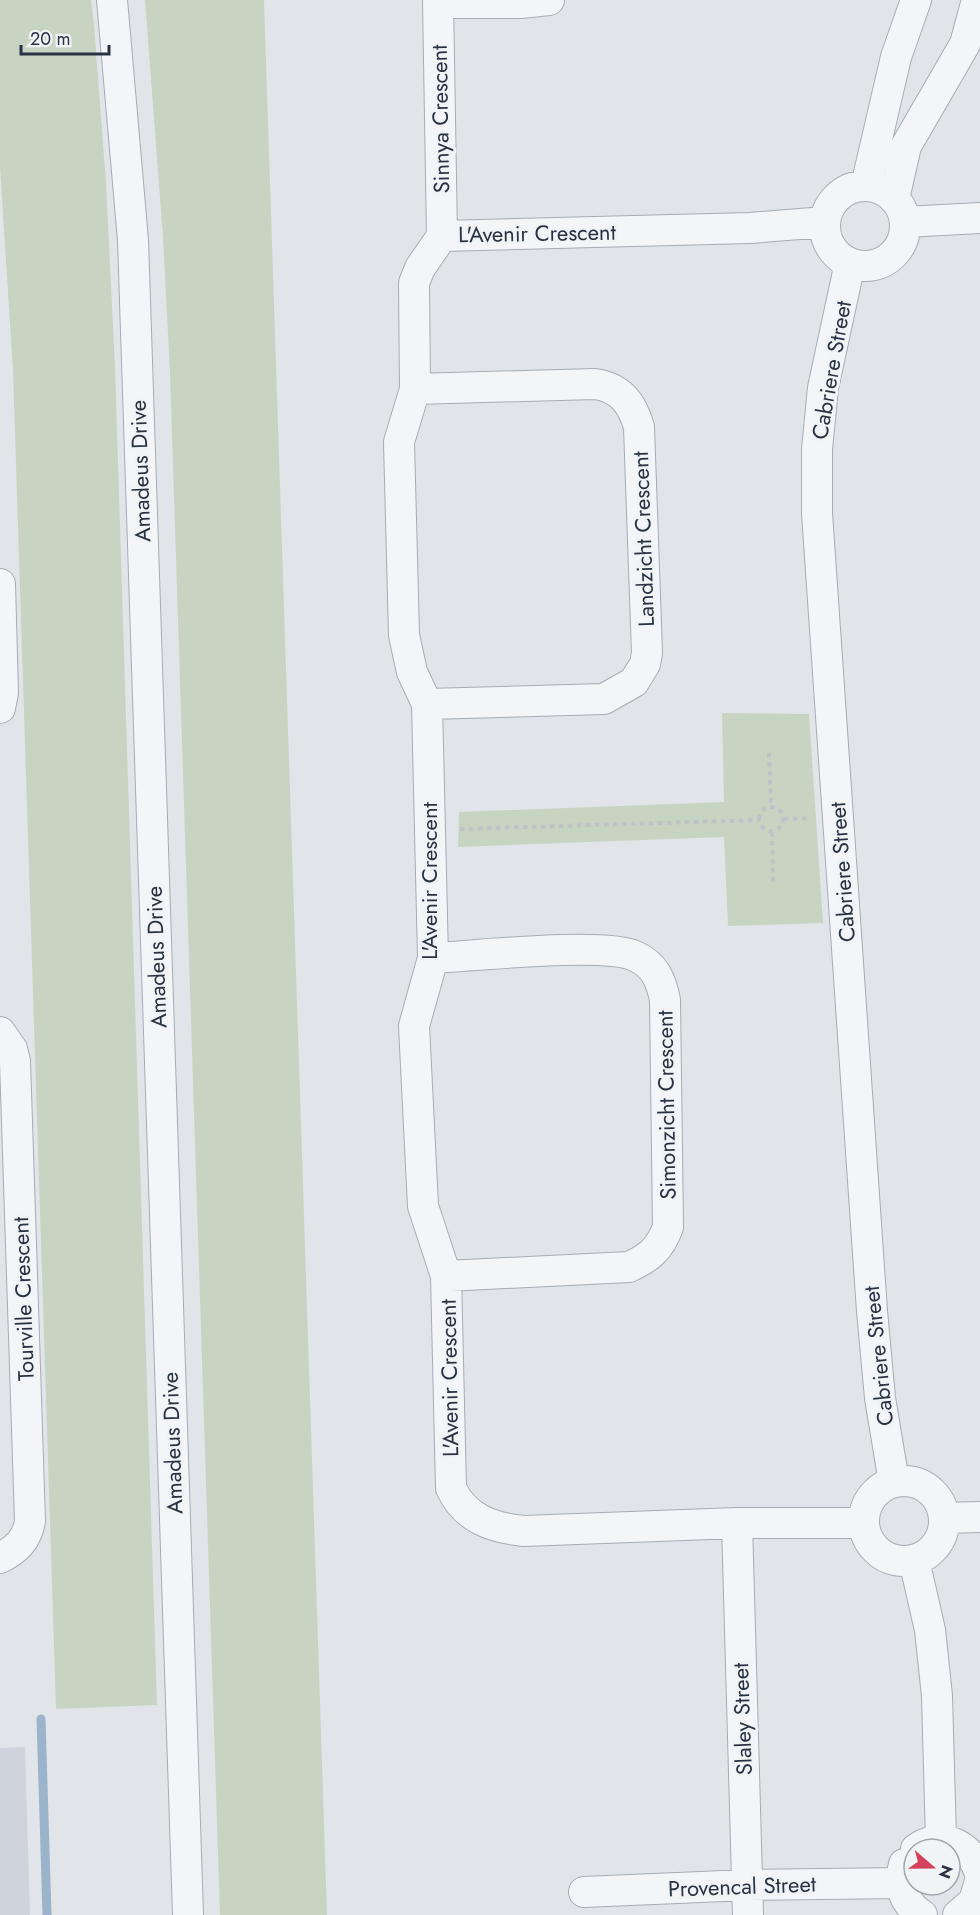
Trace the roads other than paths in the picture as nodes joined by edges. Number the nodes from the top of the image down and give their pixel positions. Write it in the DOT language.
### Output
graph roads {
  1 [pos="112,0"];
  2 [pos="549,0"];
  3 [pos="916,0"];
  4 [pos="977,0"];
  5 [pos="438,1"];
  6 [pos="866,186"];
  7 [pos="900,210"];
  8 [pos="980,218"];
  9 [pos="825,222"];
  10 [pos="441,236"];
  11 [pos="850,263"];
  12 [pos="415,389"];
  13 [pos="0,584"];
  14 [pos="427,704"];
  15 [pos="0,708"];
  16 [pos="433,958"];
  17 [pos="0,1032"];
  18 [pos="446,1276"];
  19 [pos="11,1290"];
  20 [pos="894,1482"];
  21 [pos="980,1517"];
  22 [pos="944,1518"];
  23 [pos="737,1523"];
  24 [pos="864,1523"];
  25 [pos="0,1558"];
  26 [pos="914,1560"];
  27 [pos="925,1837"];
  28 [pos="962,1847"];
  29 [pos="980,1874"];
  30 [pos="902,1876"];
  31 [pos="980,1881"];
  32 [pos="901,1883"];
  33 [pos="747,1885"];
  34 [pos="584,1892"];
  35 [pos="188,1915"];
  36 [pos="748,1915"];
  37 [pos="922,1915"];
  38 [pos="958,1915"];
  1 -- 35 [label="street, Amadeus Drive"];
  2 -- 5 [label="street, Sinnya Crescent"];
  3 -- 6 [label="street"];
  4 -- 7 [label="street"];
  5 -- 10 [label="street, Sinnya Crescent"];
  6 -- 7 [label="street"];
  6 -- 9 [label="street"];
  7 -- 8 [label="street"];
  7 -- 11 [label="street"];
  9 -- 10 [label="street, L'Avenir Crescent"];
  9 -- 11 [label="street"];
  10 -- 12 [label="street, L'Avenir Crescent"];
  11 -- 20 [label="street, Cabriere Street"];
  12 -- 14 [label="street, L'Avenir Crescent"];
  12 -- 14 [label="street, Landzicht Crescent"];
  13 -- 15 [label="street"];
  14 -- 16 [label="street, L'Avenir Crescent"];
  16 -- 18 [label="street, L'Avenir Crescent"];
  16 -- 18 [label="street, Simonzicht Crescent"];
  17 -- 19 [label="street, Tourville Crescent"];
  18 -- 23 [label="street, L'Avenir Crescent"];
  19 -- 25 [label="street, Tourville Crescent"];
  20 -- 22 [label="street"];
  20 -- 24 [label="street"];
  21 -- 22 [label="street"];
  22 -- 26 [label="street"];
  23 -- 24 [label="street, L'Avenir Crescent"];
  23 -- 33 [label="street, Slaley Street"];
  24 -- 26 [label="street"];
  26 -- 27 [label="street"];
  28 -- 29 [label="street"];
  30 -- 32 [label="street"];
  31 -- 38 [label="street"];
  32 -- 33 [label="street, Provencal Street"];
  32 -- 37 [label="street"];
  33 -- 34 [label="street, Provencal Street"];
  33 -- 36 [label="street, Slaley Street"];
}
